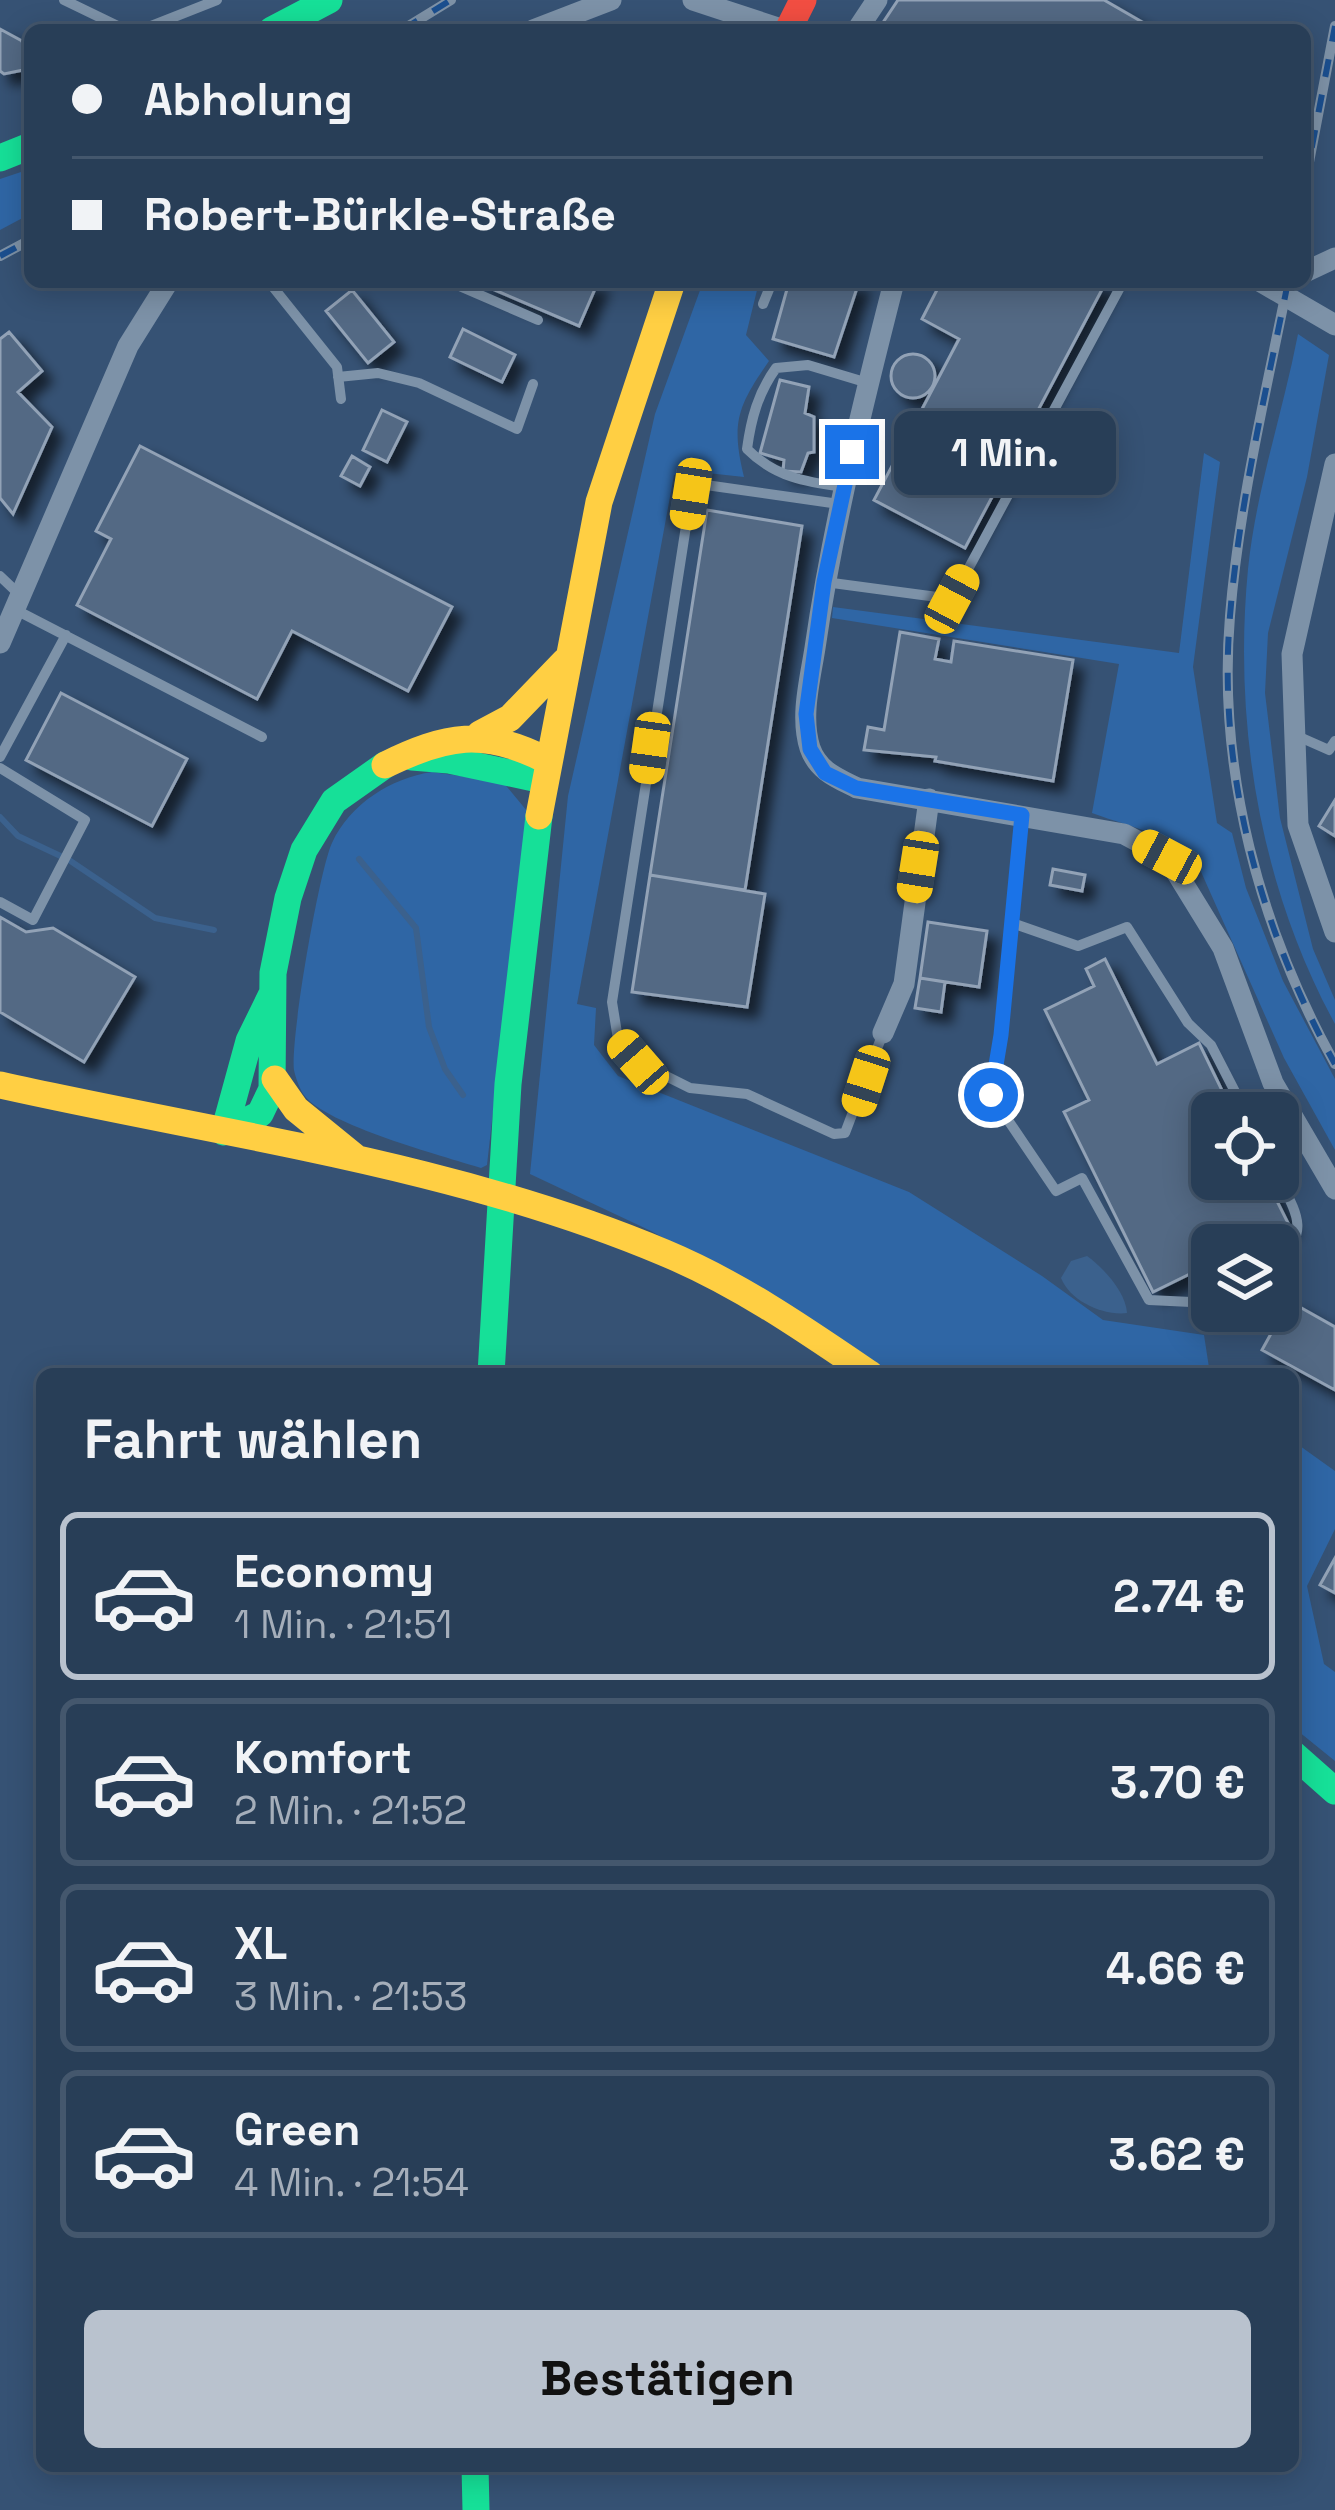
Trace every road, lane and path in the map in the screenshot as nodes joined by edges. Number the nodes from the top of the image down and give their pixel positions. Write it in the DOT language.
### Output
graph roads {
  1 [pos="64,0"];
  2 [pos="217,0"];
  3 [pos="328,0"];
  4 [pos="611,0"];
  5 [pos="693,0"];
  6 [pos="720,3"];
  7 [pos="114,24"];
  8 [pos="156,24"];
  9 [pos="283,24"];
  10 [pos="549,24"];
  11 [pos="771,24"];
  12 [pos="164,288"];
  13 [pos="274,288"];
  14 [pos="464,288"];
  15 [pos="670,288"];
  16 [pos="770,288"];
  17 [pos="892,288"];
  18 [pos="1120,288"];
  19 [pos="1277,288"];
  20 [pos="763,304"];
  21 [pos="538,320"];
  22 [pos="1335,325"];
  23 [pos="338,377"];
  24 [pos="868,383"];
  25 [pos="532,384"];
  26 [pos="341,399"];
  27 [pos="1335,464"];
  28 [pos="841,495"];
  29 [pos="0,576"];
  30 [pos="824,582"];
  31 [pos="17,602"];
  32 [pos="65,634"];
  33 [pos="0,643"];
  34 [pos="565,662"];
  35 [pos="481,734"];
  36 [pos="1295,735"];
  37 [pos="262,737"];
  38 [pos="1335,741"];
  39 [pos="404,756"];
  40 [pos="0,757"];
  41 [pos="0,768"];
  42 [pos="545,770"];
  43 [pos="929,799"];
  44 [pos="1022,815"];
  45 [pos="0,902"];
  46 [pos="1012,923"];
  47 [pos="1335,932"];
  48 [pos="271,996"];
  49 [pos="883,1033"];
  50 [pos="275,1079"];
  51 [pos="0,1085"];
  52 [pos="1235,1092"];
  53 [pos="224,1132"];
  54 [pos="355,1157"];
  55 [pos="1335,1189"];
  56 [pos="1191,1303"];
  57 [pos="491,1368"];
  58 [pos="862,1368"];
  59 [pos="1299,1759"];
  60 [pos="1335,1791"];
  61 [pos="475,2472"];
  62 [pos="476,2510"];
  1 -- 7 [label="lane"];
  2 -- 8 [label="lane"];
  3 -- 9 [label="main road"];
  4 -- 10 [label="street"];
  5 -- 6 [label="street"];
  6 -- 11 [label="street"];
  12 -- 31 [label="street"];
  13 -- 23 [label="lane"];
  14 -- 21 [label="lane"];
  15 -- 34 [label="main road"];
  16 -- 20 [label="lane"];
  17 -- 24 [label="street"];
  18 -- 30 [label="lane"];
  19 -- 22 [label="street"];
  23 -- 25 [label="lane"];
  23 -- 26 [label="lane"];
  24 -- 28 [label="street"];
  24 -- 28 [label="lane"];
  27 -- 36 [label="street"];
  28 -- 30 [label="street"];
  28 -- 49 [label="lane"];
  29 -- 31 [label="lane"];
  30 -- 43 [label="street"];
  31 -- 32 [label="lane"];
  31 -- 33 [label="street"];
  32 -- 37 [label="lane"];
  32 -- 40 [label="lane"];
  34 -- 35 [label="main road"];
  34 -- 42 [label="main road"];
  35 -- 39 [label="main road"];
  35 -- 42 [label="main road"];
  36 -- 38 [label="lane"];
  36 -- 47 [label="street"];
  39 -- 42 [label="main road"];
  39 -- 48 [label="main road"];
  41 -- 45 [label="lane"];
  42 -- 57 [label="main road"];
  43 -- 44 [label="street"];
  43 -- 49 [label="street"];
  44 -- 46 [label="lane"];
  44 -- 55 [label="street"];
  46 -- 52 [label="lane"];
  46 -- 56 [label="lane"];
  48 -- 50 [label="main road"];
  48 -- 53 [label="main road"];
  50 -- 53 [label="main road"];
  50 -- 54 [label="main road"];
  51 -- 53 [label="main road"];
  53 -- 54 [label="main road"];
  54 -- 58 [label="main road"];
  59 -- 60 [label="main road"];
  61 -- 62 [label="main road"];
}
